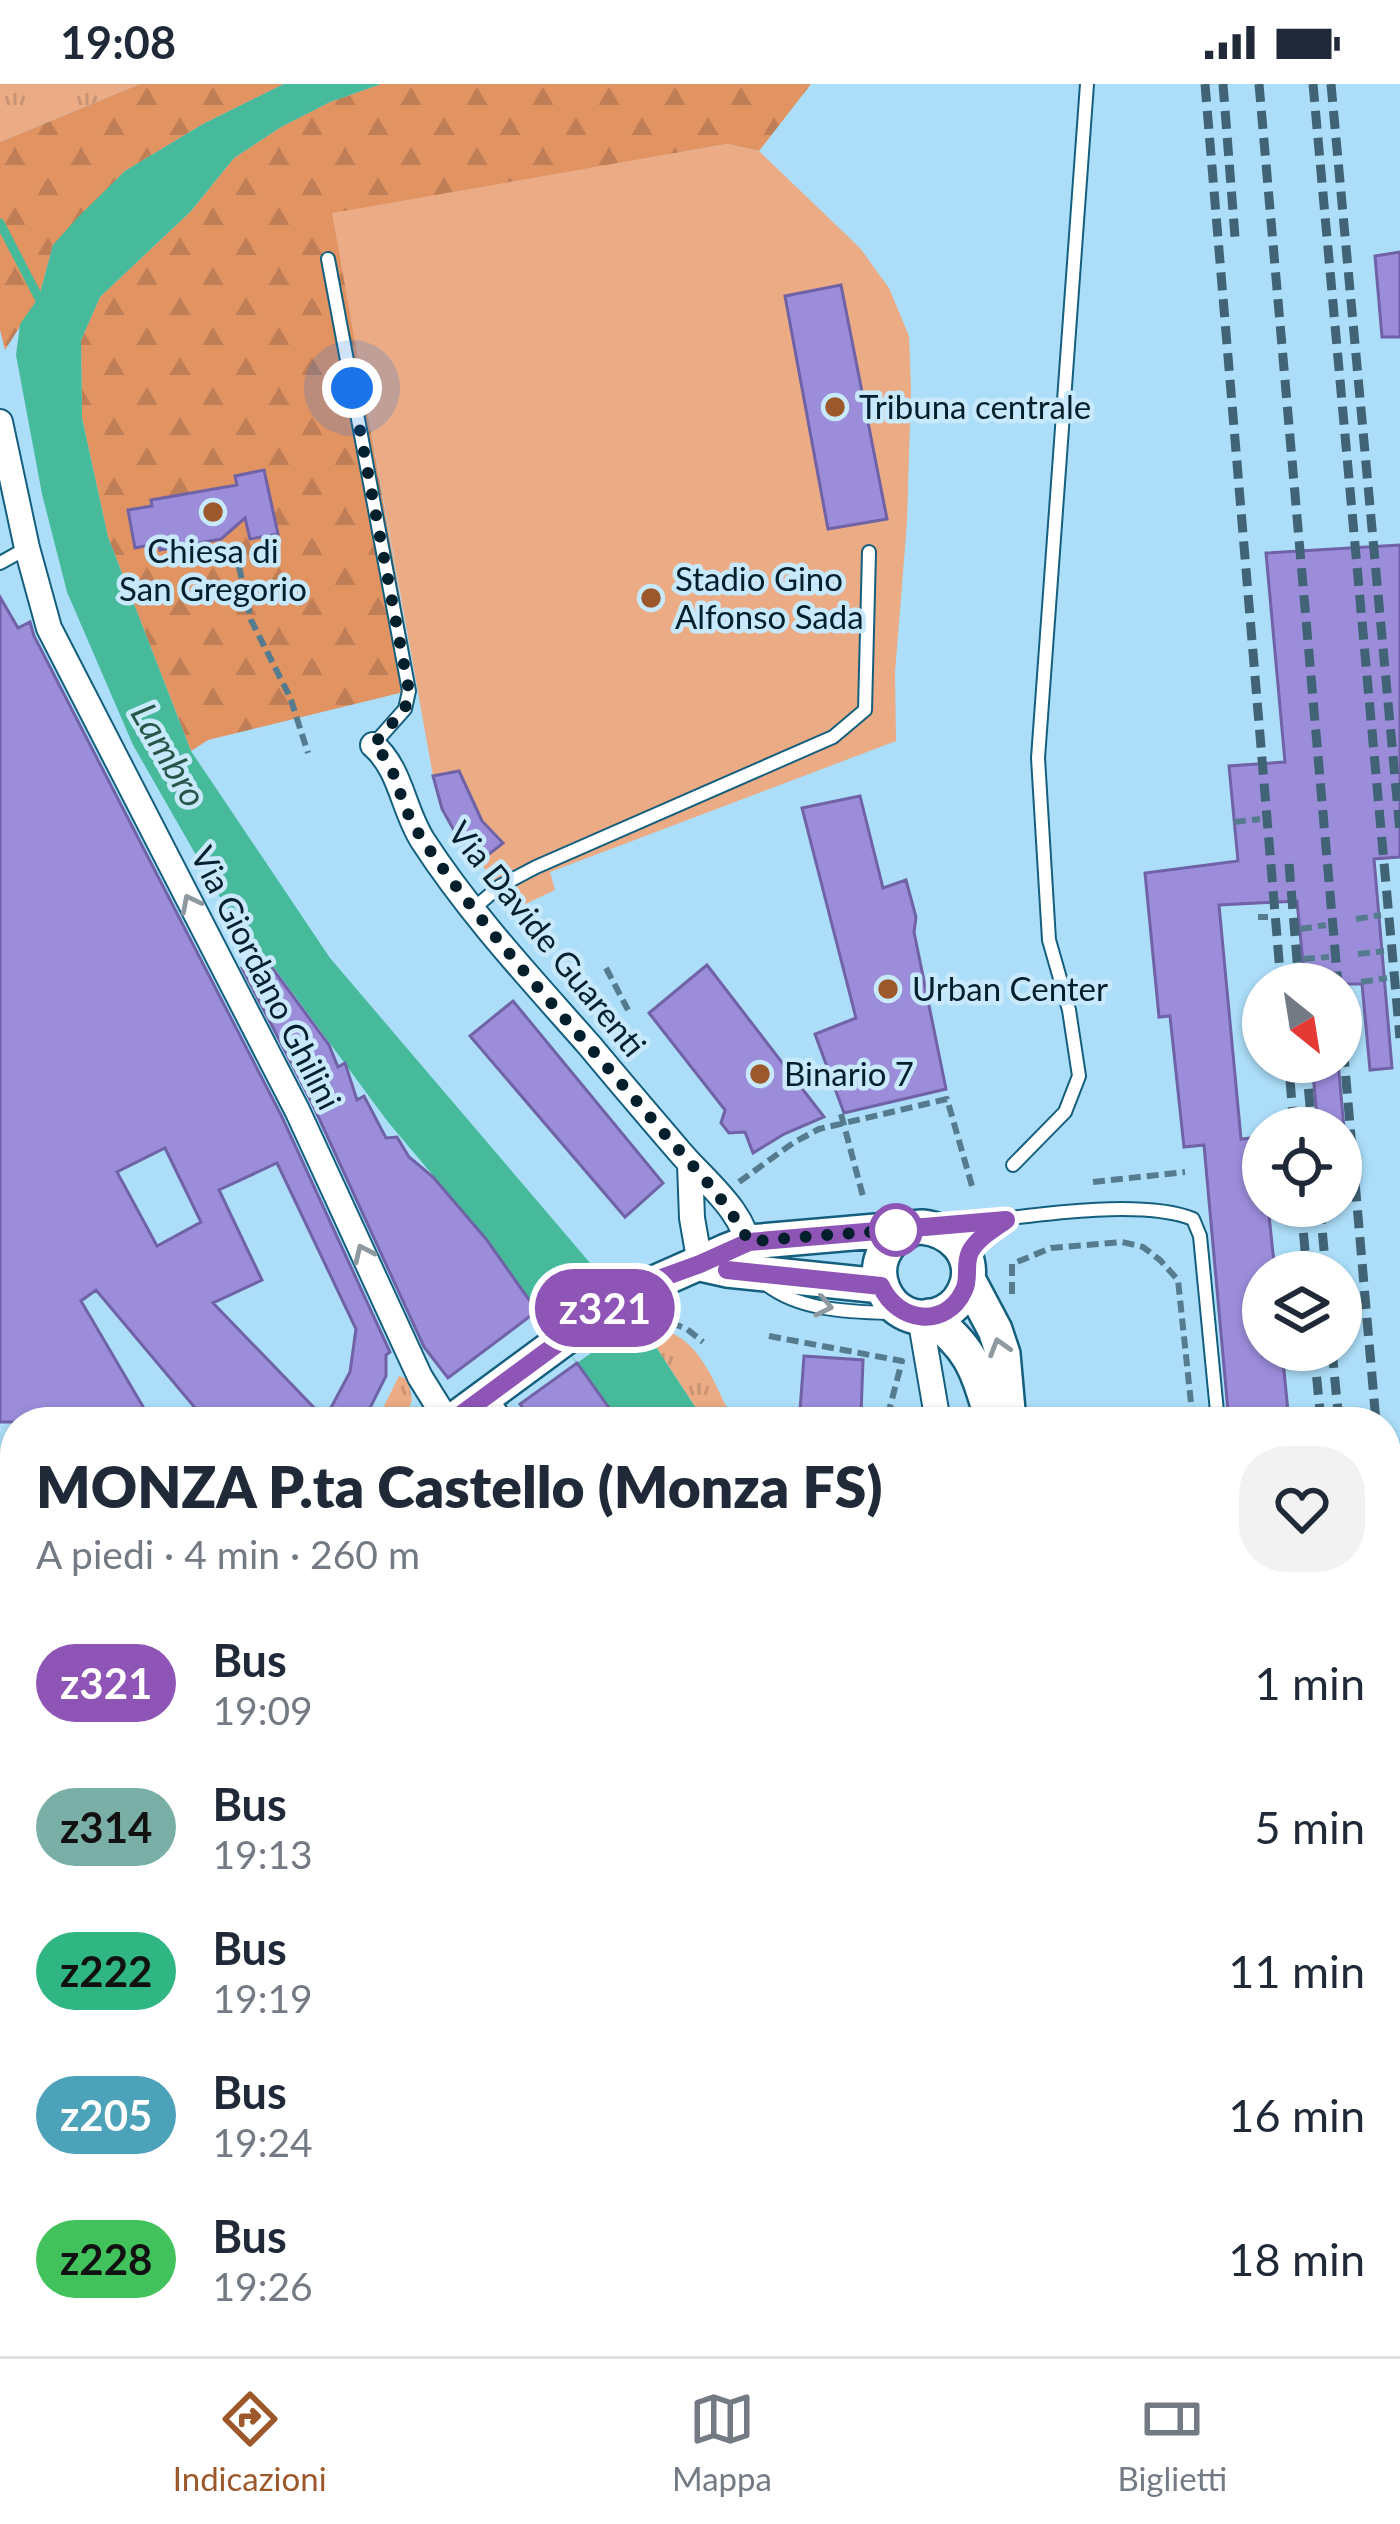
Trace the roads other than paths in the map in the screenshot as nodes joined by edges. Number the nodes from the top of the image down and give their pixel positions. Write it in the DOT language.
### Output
graph roads {
  1 [pos="1087,84"];
  2 [pos="328,259"];
  3 [pos="0,422"];
  4 [pos="27,548"];
  5 [pos="869,552"];
  6 [pos="0,562"];
  7 [pos="373,745"];
  8 [pos="473,909"];
  9 [pos="690,1164"];
  10 [pos="1013,1166"];
  11 [pos="1006,1220"];
  12 [pos="920,1228"];
  13 [pos="750,1257"];
  14 [pos="700,1264"];
  15 [pos="968,1271"];
  16 [pos="881,1286"];
  17 [pos="918,1315"];
  18 [pos="439,1407"];
  19 [pos="495,1407"];
  20 [pos="935,1407"];
  21 [pos="988,1407"];
  22 [pos="1008,1407"];
  23 [pos="1217,1407"];
  1 -- 10 [label="lane"];
  2 -- 7 [label="lane"];
  3 -- 4 [label="street, Via Giordano Ghilini"];
  4 -- 6 [label="lane"];
  18 -- 4 [label="street, Via Giordano Ghilini, one-way"];
  5 -- 8 [label="lane"];
  7 -- 8 [label="street, Via Davide Guarenti"];
  8 -- 9 [label="street, Via Davide Guarenti"];
  9 -- 13 [label="street, Via Davide Guarenti"];
  9 -- 14 [label="street"];
  11 -- 12 [label="lane"];
  11 -- 15 [label="lane"];
  11 -- 23 [label="lane"];
  12 -- 13 [label="street"];
  12 -- 15 [label="street"];
  12 -- 16 [label="street"];
  13 -- 14 [label="street"];
  13 -- 16 [label="street"];
  13 -- 17 [label="lane, one-way"];
  14 -- 19 [label="street"];
  15 -- 17 [label="street"];
  22 -- 15 [label="street, one-way"];
  16 -- 17 [label="street"];
  17 -- 20 [label="street"];
  17 -- 21 [label="street"];
}
